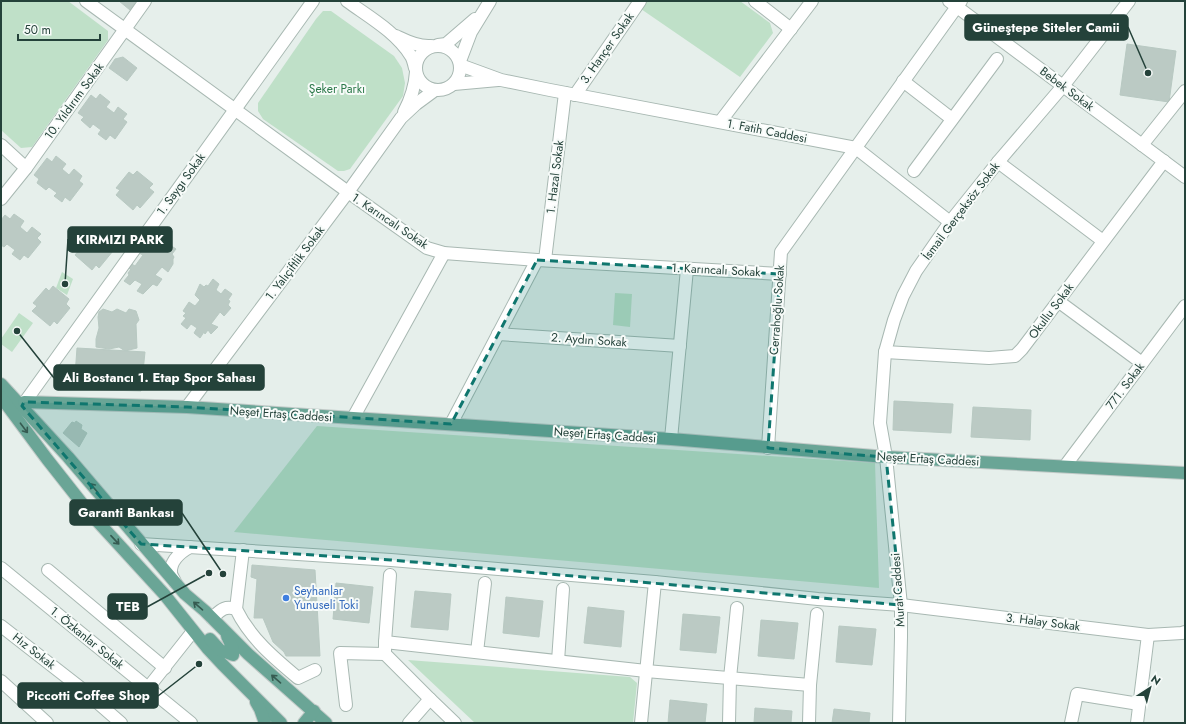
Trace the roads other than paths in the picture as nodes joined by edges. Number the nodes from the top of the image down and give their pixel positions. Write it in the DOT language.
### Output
graph roads {
  1 [pos="86,1"];
  2 [pos="103,1"];
  3 [pos="145,1"];
  4 [pos="313,1"];
  5 [pos="346,1"];
  6 [pos="640,1"];
  7 [pos="755,1"];
  8 [pos="812,1"];
  9 [pos="1129,1"];
  10 [pos="955,3"];
  11 [pos="487,6"];
  12 [pos="105,15"];
  13 [pos="125,29"];
  14 [pos="791,29"];
  15 [pos="392,34"];
  16 [pos="435,46"];
  17 [pos="997,59"];
  18 [pos="460,63"];
  19 [pos="416,69"];
  20 [pos="501,80"];
  21 [pos="904,81"];
  22 [pos="454,84"];
  23 [pos="1063,86"];
  24 [pos="435,90"];
  25 [pos="1185,91"];
  26 [pos="570,94"];
  27 [pos="235,109"];
  28 [pos="401,118"];
  29 [pos="952,119"];
  30 [pos="720,122"];
  31 [pos="1,145"];
  32 [pos="1142,145"];
  33 [pos="856,148"];
  34 [pos="1164,161"];
  35 [pos="998,162"];
  36 [pos="26,168"];
  37 [pos="914,171"];
  38 [pos="1185,177"];
  39 [pos="348,192"];
  40 [pos="1,199"];
  41 [pos="950,222"];
  42 [pos="1103,241"];
  43 [pos="444,253"];
  44 [pos="541,260"];
  45 [pos="687,269"];
  46 [pos="780,274"];
  47 [pos="1058,301"];
  48 [pos="1185,306"];
  49 [pos="498,334"];
  50 [pos="680,346"];
  51 [pos="885,352"];
  52 [pos="1142,363"];
  53 [pos="1,384"];
  54 [pos="1,397"];
  55 [pos="23,404"];
  56 [pos="187,407"];
  57 [pos="353,418"];
  58 [pos="451,424"];
  59 [pos="671,439"];
  60 [pos="768,448"];
  61 [pos="886,457"];
  62 [pos="1065,466"];
  63 [pos="1185,473"];
  64 [pos="141,544"];
  65 [pos="190,547"];
  66 [pos="243,550"];
  67 [pos="1,568"];
  68 [pos="48,570"];
  69 [pos="390,575"];
  70 [pos="175,582"];
  71 [pos="655,582"];
  72 [pos="485,583"];
  73 [pos="563,589"];
  74 [pos="167,598"];
  75 [pos="901,605"];
  76 [pos="737,608"];
  77 [pos="236,609"];
  78 [pos="817,614"];
  79 [pos="212,618"];
  80 [pos="1,626"];
  81 [pos="1185,632"];
  82 [pos="226,633"];
  83 [pos="190,635"];
  84 [pos="1148,635"];
  85 [pos="385,648"];
  86 [pos="477,652"];
  87 [pos="558,661"];
  88 [pos="164,668"];
  89 [pos="315,670"];
  90 [pos="646,671"];
  91 [pos="298,678"];
  92 [pos="730,678"];
  93 [pos="1,681"];
  94 [pos="810,685"];
  95 [pos="148,688"];
  96 [pos="289,690"];
  97 [pos="251,694"];
  98 [pos="430,699"];
  99 [pos="346,704"];
  100 [pos="1139,704"];
  101 [pos="314,711"];
  102 [pos="47,723"];
  103 [pos="121,723"];
  104 [pos="191,723"];
  105 [pos="265,723"];
  106 [pos="281,723"];
  107 [pos="304,723"];
  108 [pos="326,723"];
  109 [pos="409,723"];
  110 [pos="455,723"];
  111 [pos="641,723"];
  112 [pos="729,723"];
  113 [pos="808,723"];
  114 [pos="899,723"];
  115 [pos="1071,723"];
  116 [pos="1137,723"];
  1 -- 12 [label="street, 1. Karıncalı Sokak"];
  2 -- 12 [label="street"];
  3 -- 13 [label="street, 10. Yıldırım Sokak"];
  4 -- 27 [label="street, 1. Saygı Sokak"];
  5 -- 15 [label="street"];
  6 -- 26 [label="street, 3. Hançer Sokak"];
  7 -- 14 [label="street"];
  8 -- 14 [label="street"];
  9 -- 23 [label="street, İsmail Gerçeksöz Sokak"];
  10 -- 21 [label="street"];
  10 -- 23 [label="street, Bebek Sokak"];
  11 -- 16 [label="street"];
  11 -- 18 [label="street"];
  12 -- 13 [label="street, 1. Karıncalı Sokak"];
  13 -- 27 [label="street, 1. Karıncalı Sokak"];
  13 -- 36 [label="street, 10. Yıldırım Sokak"];
  14 -- 30 [label="street"];
  15 -- 16 [label="street"];
  15 -- 19 [label="street"];
  16 -- 18 [label="street"];
  16 -- 19 [label="street"];
  17 -- 29 [label="street"];
  18 -- 20 [label="street"];
  18 -- 22 [label="street"];
  19 -- 24 [label="street"];
  19 -- 28 [label="street"];
  20 -- 22 [label="street"];
  20 -- 26 [label="street, 1. Fatih Caddesi"];
  21 -- 29 [label="street"];
  21 -- 33 [label="street"];
  22 -- 24 [label="street"];
  23 -- 32 [label="street, Bebek Sokak"];
  23 -- 35 [label="street, İsmail Gerçeksöz Sokak"];
  24 -- 28 [label="street"];
  25 -- 32 [label="street"];
  26 -- 30 [label="street, 1. Fatih Caddesi"];
  26 -- 44 [label="street, 1. Hazal Sokak"];
  27 -- 39 [label="street, 1. Karıncalı Sokak"];
  27 -- 55 [label="street, 1. Saygı Sokak"];
  28 -- 39 [label="street, 1. Yalıçiftlik Sokak"];
  29 -- 37 [label="street"];
  30 -- 33 [label="street, 1. Fatih Caddesi"];
  31 -- 36 [label="street"];
  32 -- 34 [label="street, Bebek Sokak"];
  33 -- 41 [label="street"];
  33 -- 46 [label="street, Cerrahoğlu Sokak"];
  34 -- 38 [label="street, Bebek Sokak"];
  34 -- 42 [label="street, Okullu Sokak"];
  35 -- 41 [label="street, İsmail Gerçeksöz Sokak"];
  35 -- 42 [label="street"];
  36 -- 40 [label="street, 10. Yıldırım Sokak"];
  39 -- 43 [label="street, 1. Karıncalı Sokak"];
  39 -- 56 [label="street, 1. Yalıçiftlik Sokak"];
  41 -- 51 [label="street, İsmail Gerçeksöz Sokak"];
  42 -- 47 [label="street, Okullu Sokak"];
  43 -- 44 [label="street, 1. Karıncalı Sokak"];
  43 -- 57 [label="street"];
  44 -- 45 [label="street, 1. Karıncalı Sokak"];
  44 -- 49 [label="street"];
  45 -- 46 [label="street, 1. Karıncalı Sokak"];
  45 -- 50 [label="street"];
  46 -- 60 [label="street, Cerrahoğlu Sokak"];
  47 -- 51 [label="street, Okullu Sokak"];
  47 -- 52 [label="street"];
  48 -- 52 [label="street, 771. Sokak"];
  49 -- 50 [label="street, 2. Aydın Sokak"];
  49 -- 58 [label="street"];
  50 -- 59 [label="street"];
  51 -- 61 [label="street, İsmail Gerçeksöz Sokak"];
  52 -- 62 [label="street, 771. Sokak"];
  53 -- 55 [label="main road"];
  54 -- 74 [label="main road, one-way"];
  55 -- 56 [label="main road, Neşet Ertaş Caddesi"];
  64 -- 55 [label="main road, one-way"];
  56 -- 57 [label="main road, Neşet Ertaş Caddesi"];
  57 -- 58 [label="main road, Neşet Ertaş Caddesi"];
  58 -- 59 [label="main road, Neşet Ertaş Caddesi"];
  59 -- 60 [label="main road, Neşet Ertaş Caddesi"];
  60 -- 61 [label="main road, Neşet Ertaş Caddesi"];
  61 -- 62 [label="main road, Neşet Ertaş Caddesi"];
  61 -- 75 [label="street, Murat Caddesi"];
  62 -- 63 [label="main road, Neşet Ertaş Caddesi"];
  64 -- 65 [label="street, 3. Halay Sokak"];
  64 -- 70 [label="main road"];
  65 -- 66 [label="street, 3. Halay Sokak"];
  65 -- 70 [label="street"];
  66 -- 71 [label="street, 3. Halay Sokak"];
  66 -- 77 [label="street"];
  67 -- 95 [label="street, 1. Özkanlar Sokak"];
  68 -- 88 [label="street"];
  69 -- 85 [label="street"];
  79 -- 70 [label="main road, one-way"];
  71 -- 75 [label="street, 3. Halay Sokak"];
  71 -- 90 [label="street"];
  72 -- 86 [label="street"];
  73 -- 87 [label="street"];
  74 -- 82 [label="main road"];
  74 -- 97 [label="main road"];
  75 -- 84 [label="street, 3. Halay Sokak"];
  75 -- 114 [label="street, Murat Caddesi"];
  76 -- 92 [label="street"];
  77 -- 79 [label="street"];
  77 -- 91 [label="street"];
  78 -- 94 [label="street"];
  79 -- 82 [label="main road"];
  80 -- 103 [label="street, Hız Sokak"];
  81 -- 84 [label="street, 3. Halay Sokak"];
  96 -- 82 [label="main road, one-way"];
  83 -- 88 [label="street"];
  84 -- 100 [label="street"];
  85 -- 86 [label="street"];
  85 -- 98 [label="street"];
  85 -- 99 [label="street"];
  86 -- 87 [label="street"];
  87 -- 90 [label="street"];
  88 -- 95 [label="street"];
  89 -- 91 [label="street"];
  90 -- 92 [label="street"];
  90 -- 111 [label="street"];
  91 -- 96 [label="street"];
  92 -- 94 [label="street"];
  92 -- 112 [label="street"];
  93 -- 102 [label="street"];
  94 -- 113 [label="street"];
  95 -- 104 [label="street, 1. Özkanlar Sokak"];
  96 -- 101 [label="main road"];
  97 -- 105 [label="main road"];
  97 -- 106 [label="main road"];
  98 -- 109 [label="street"];
  98 -- 110 [label="street"];
  100 -- 115 [label="street"];
  100 -- 116 [label="street"];
  101 -- 107 [label="main road"];
  101 -- 108 [label="main road"];
}
